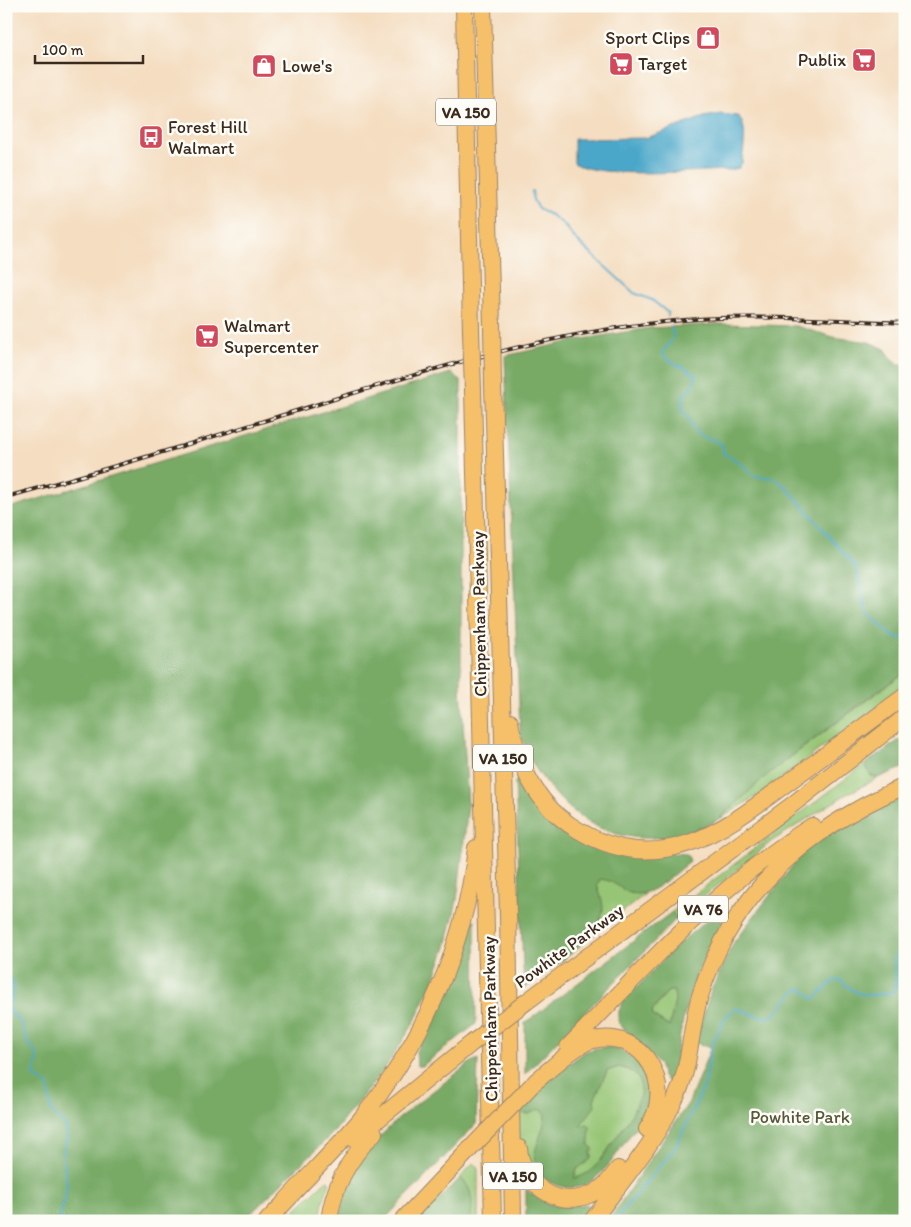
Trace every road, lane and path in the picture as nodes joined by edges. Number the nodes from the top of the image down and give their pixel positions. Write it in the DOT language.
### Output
graph roads {
  1 [pos="464,6"];
  2 [pos="483,6"];
  3 [pos="478,608"];
  4 [pos="500,608"];
  5 [pos="905,696"];
  6 [pos="905,717"];
  7 [pos="905,778"];
  8 [pos="905,786"];
  9 [pos="510,1041"];
  10 [pos="472,1048"];
  11 [pos="533,1084"];
  12 [pos="452,1167"];
  13 [pos="283,1204"];
  14 [pos="267,1221"];
  15 [pos="329,1221"];
  16 [pos="402,1221"];
  17 [pos="409,1221"];
  18 [pos="493,1221"];
  19 [pos="513,1221"];
  20 [pos="592,1221"];
  1 -- 3 [label="highway, Chippenham Parkway / VA 150, bridge"];
  2 -- 4 [label="highway, Chippenham Parkway / VA 150, bridge"];
  3 -- 13 [label="highway"];
  3 -- 18 [label="highway, Chippenham Parkway / VA 150"];
  4 -- 5 [label="highway"];
  4 -- 9 [label="highway, Chippenham Parkway / VA 150"];
  6 -- 10 [label="highway, Powhite Parkway / VA 76, bridge"];
  7 -- 11 [label="highway, VA 76"];
  8 -- 20 [label="highway"];
  9 -- 11 [label="highway"];
  9 -- 19 [label="highway, Chippenham Parkway / VA 150"];
  10 -- 13 [label="highway, Powhite Parkway / VA 76"];
  10 -- 15 [label="highway"];
  11 -- 12 [label="highway, VA 76, bridge"];
  12 -- 16 [label="highway, VA 76"];
  12 -- 17 [label="highway"];
  13 -- 14 [label="highway, Powhite Parkway / VA 76"];
}
